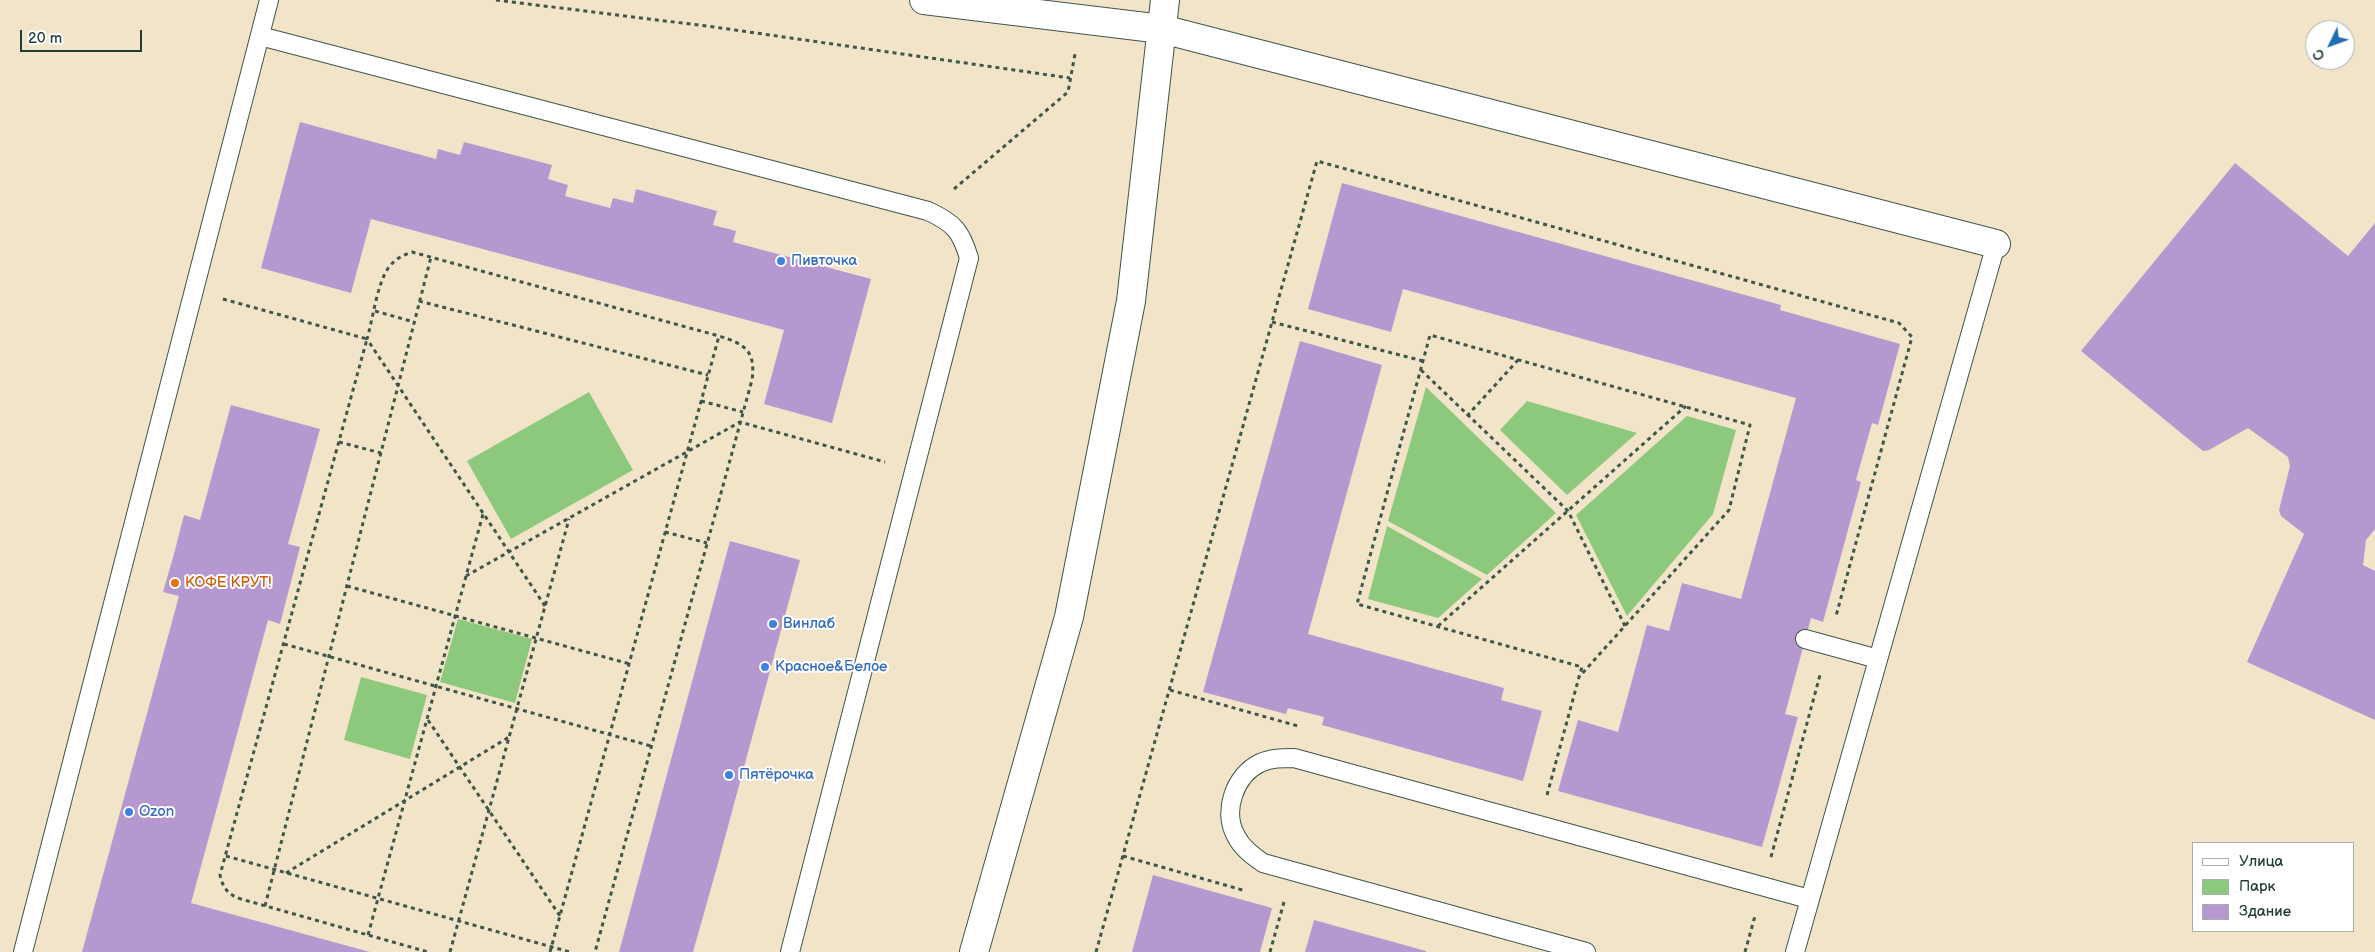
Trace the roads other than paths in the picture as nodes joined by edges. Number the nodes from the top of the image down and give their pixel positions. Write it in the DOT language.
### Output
graph roads {
  1 [pos="269,0"];
  2 [pos="924,0"];
  3 [pos="1165,0"];
  4 [pos="1162,29"];
  5 [pos="260,36"];
  6 [pos="1996,244"];
  7 [pos="1805,639"];
  8 [pos="1878,659"];
  9 [pos="1809,899"];
  10 [pos="23,952"];
  11 [pos="790,952"];
  12 [pos="974,952"];
  13 [pos="1586,952"];
  14 [pos="1795,952"];
  1 -- 5 [label="lane"];
  2 -- 4 [label="street"];
  3 -- 4 [label="street"];
  4 -- 6 [label="street"];
  4 -- 12 [label="street"];
  5 -- 10 [label="lane"];
  5 -- 11 [label="lane"];
  6 -- 8 [label="lane"];
  7 -- 8 [label="lane"];
  8 -- 9 [label="lane"];
  9 -- 13 [label="lane"];
  9 -- 14 [label="lane"];
}
